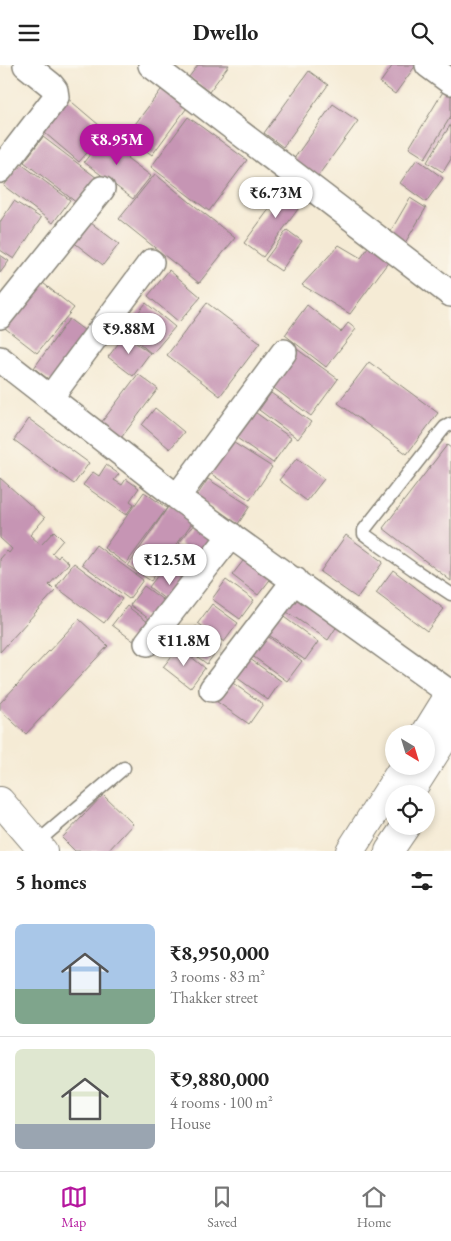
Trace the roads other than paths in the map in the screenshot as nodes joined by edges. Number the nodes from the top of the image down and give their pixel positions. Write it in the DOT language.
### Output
graph roads {
  1 [pos="26,65"];
  2 [pos="151,65"];
  3 [pos="428,65"];
  4 [pos="451,82"];
  5 [pos="0,170"];
  6 [pos="102,189"];
  7 [pos="151,262"];
  8 [pos="451,293"];
  9 [pos="0,316"];
  10 [pos="284,352"];
  11 [pos="0,359"];
  12 [pos="50,398"];
  13 [pos="451,424"];
  14 [pos="177,497"];
  15 [pos="231,535"];
  16 [pos="295,580"];
  17 [pos="451,594"];
  18 [pos="147,643"];
  19 [pos="212,689"];
  20 [pos="451,693"];
  21 [pos="431,725"];
  22 [pos="451,728"];
  23 [pos="451,759"];
  24 [pos="124,767"];
  25 [pos="398,775"];
  26 [pos="415,785"];
  27 [pos="434,785"];
  28 [pos="0,801"];
  29 [pos="385,829"];
  30 [pos="400,835"];
  31 [pos="40,847"];
  32 [pos="350,851"];
  33 [pos="370,851"];
  34 [pos="389,851"];
  1 -- 5 [label="street"];
  2 -- 8 [label="street"];
  3 -- 4 [label="street"];
  6 -- 9 [label="street"];
  7 -- 12 [label="street"];
  10 -- 14 [label="street"];
  11 -- 12 [label="street"];
  12 -- 14 [label="street"];
  13 -- 17 [label="lane"];
  14 -- 15 [label="street"];
  15 -- 16 [label="street"];
  15 -- 18 [label="street"];
  16 -- 19 [label="street"];
  16 -- 20 [label="street"];
  20 -- 21 [label="street"];
  22 -- 26 [label="street"];
  23 -- 27 [label="street"];
  24 -- 31 [label="lane"];
  25 -- 32 [label="street"];
  28 -- 31 [label="street"];
  29 -- 33 [label="street"];
  30 -- 34 [label="street"];
}
